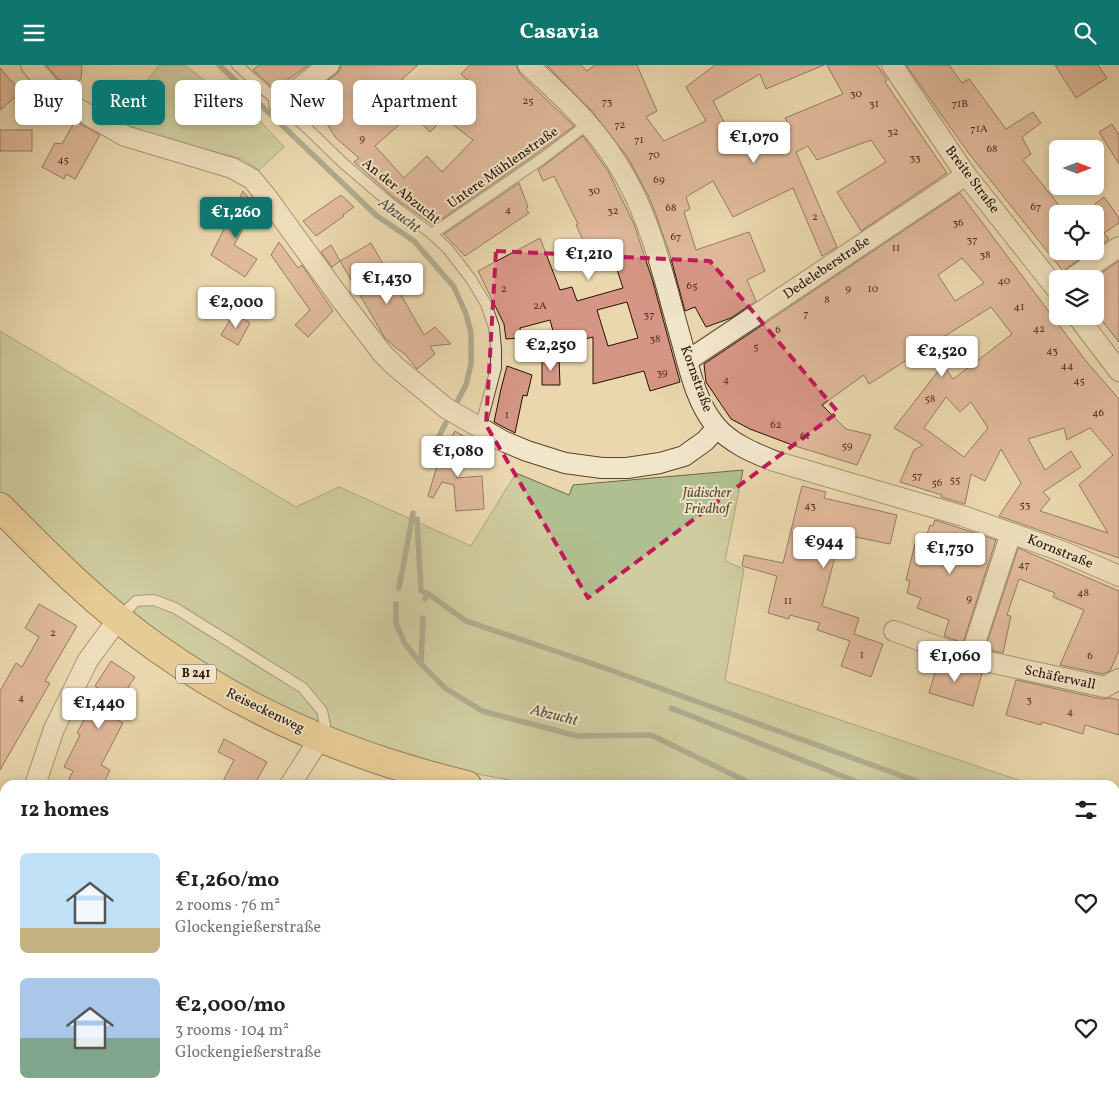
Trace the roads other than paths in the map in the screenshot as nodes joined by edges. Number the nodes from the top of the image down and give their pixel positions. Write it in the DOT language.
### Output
graph roads {
  1 [pos="31,65"];
  2 [pos="237,65"];
  3 [pos="328,65"];
  4 [pos="528,65"];
  5 [pos="892,65"];
  6 [pos="309,80"];
  7 [pos="271,96"];
  8 [pos="589,123"];
  9 [pos="304,125"];
  10 [pos="966,175"];
  11 [pos="432,234"];
  12 [pos="1119,247"];
  13 [pos="1085,270"];
  14 [pos="1049,274"];
  15 [pos="1084,325"];
  16 [pos="687,361"];
  17 [pos="1119,371"];
  18 [pos="472,424"];
  19 [pos="717,428"];
  20 [pos="0,507"];
  21 [pos="1011,533"];
  22 [pos="1119,576"];
  23 [pos="119,618"];
  24 [pos="894,631"];
  25 [pos="970,659"];
  26 [pos="1119,679"];
  27 [pos="320,738"];
  28 [pos="37,780"];
  29 [pos="293,780"];
  30 [pos="450,780"];
  1 -- 18 [label="street"];
  2 -- 7 [label="lane, An der Abzucht"];
  3 -- 6 [label="street"];
  4 -- 8 [label="street, Kornstraße"];
  5 -- 10 [label="street, Breite Straße"];
  8 -- 11 [label="lane, Untere Mühlenstraße"];
  8 -- 16 [label="street, Kornstraße"];
  9 -- 11 [label="lane, An der Abzucht"];
  10 -- 14 [label="street, Breite Straße"];
  10 -- 16 [label="street, Dedeleberstraße"];
  11 -- 18 [label="lane, An der Abzucht"];
  12 -- 13 [label="street"];
  15 -- 17 [label="street"];
  16 -- 19 [label="street, Kornstraße"];
  18 -- 19 [label="street"];
  19 -- 21 [label="street, Kornstraße"];
  20 -- 23 [label="main road, Reiseckenweg / B 241"];
  21 -- 22 [label="street, Kornstraße"];
  21 -- 25 [label="street"];
  23 -- 27 [label="main road, Reiseckenweg / B 241"];
  23 -- 27 [label="lane"];
  23 -- 28 [label="street"];
  24 -- 25 [label="street, Schäferwall"];
  25 -- 26 [label="street, Schäferwall"];
  27 -- 29 [label="street"];
  27 -- 30 [label="main road, Reiseckenweg / B 241"];
}
